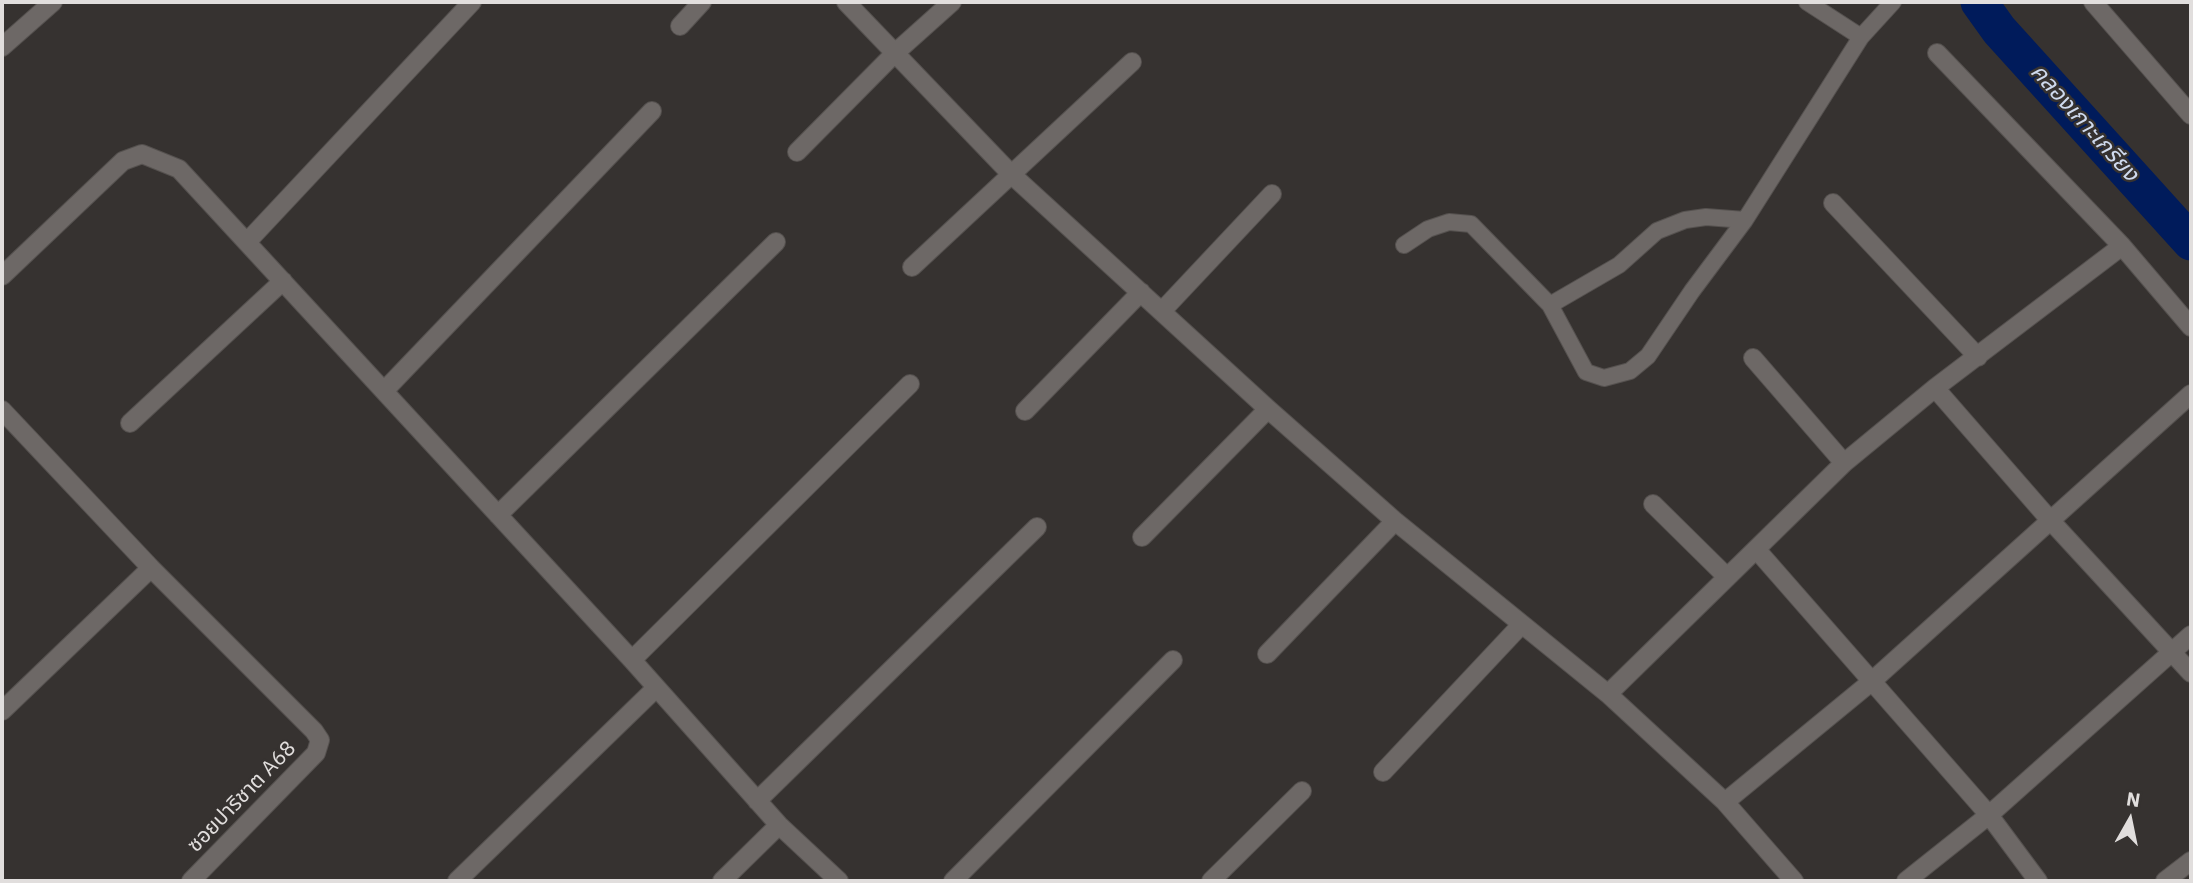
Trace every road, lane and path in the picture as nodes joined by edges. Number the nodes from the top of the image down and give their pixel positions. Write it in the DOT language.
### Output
graph roads {
  1 [pos="53,2"];
  2 [pos="472,2"];
  3 [pos="702,2"];
  4 [pos="846,2"];
  5 [pos="952,2"];
  6 [pos="1807,2"];
  7 [pos="1893,2"];
  8 [pos="2093,2"];
  9 [pos="680,26"];
  10 [pos="1861,37"];
  11 [pos="2,47"];
  12 [pos="895,53"];
  13 [pos="1937,53"];
  14 [pos="1132,62"];
  15 [pos="652,111"];
  16 [pos="2191,115"];
  17 [pos="797,152"];
  18 [pos="1012,173"];
  19 [pos="1272,194"];
  20 [pos="1833,202"];
  21 [pos="1745,220"];
  22 [pos="247,242"];
  23 [pos="776,242"];
  24 [pos="1404,245"];
  25 [pos="2122,246"];
  26 [pos="912,267"];
  27 [pos="2,276"];
  28 [pos="283,281"];
  29 [pos="1141,292"];
  30 [pos="1550,305"];
  31 [pos="1162,311"];
  32 [pos="2191,327"];
  33 [pos="1979,356"];
  34 [pos="1753,358"];
  35 [pos="910,384"];
  36 [pos="1935,388"];
  37 [pos="384,391"];
  38 [pos="2191,394"];
  39 [pos="1268,409"];
  40 [pos="2,410"];
  41 [pos="1025,411"];
  42 [pos="130,423"];
  43 [pos="1844,463"];
  44 [pos="1653,504"];
  45 [pos="499,516"];
  46 [pos="2050,520"];
  47 [pos="1395,521"];
  48 [pos="1037,527"];
  49 [pos="1142,537"];
  50 [pos="1756,549"];
  51 [pos="151,568"];
  52 [pos="1727,577"];
  53 [pos="1521,625"];
  54 [pos="2191,635"];
  55 [pos="2172,652"];
  56 [pos="1267,654"];
  57 [pos="632,660"];
  58 [pos="1173,660"];
  59 [pos="2191,673"];
  60 [pos="1871,682"];
  61 [pos="656,688"];
  62 [pos="1608,694"];
  63 [pos="2,711"];
  64 [pos="1383,772"];
  65 [pos="1302,792"];
  66 [pos="757,800"];
  67 [pos="1725,802"];
  68 [pos="1989,815"];
  69 [pos="779,825"];
  70 [pos="2191,861"];
  71 [pos="191,881"];
  72 [pos="457,881"];
  73 [pos="722,881"];
  74 [pos="839,881"];
  75 [pos="953,881"];
  76 [pos="1211,881"];
  77 [pos="1794,881"];
  78 [pos="1906,881"];
  79 [pos="2038,881"];
  80 [pos="2165,881"];
  1 -- 11 [label="street"];
  2 -- 22 [label="street"];
  3 -- 9 [label="street"];
  4 -- 12 [label="street"];
  5 -- 12 [label="street"];
  6 -- 10 [label="lane"];
  7 -- 10 [label="lane"];
  8 -- 16 [label="street"];
  10 -- 21 [label="lane"];
  12 -- 17 [label="street"];
  12 -- 18 [label="street"];
  13 -- 25 [label="street"];
  14 -- 18 [label="street"];
  15 -- 37 [label="street"];
  18 -- 26 [label="street"];
  18 -- 29 [label="street"];
  19 -- 31 [label="street"];
  20 -- 33 [label="street"];
  21 -- 30 [label="lane"];
  21 -- 30 [label="lane"];
  22 -- 27 [label="street"];
  22 -- 28 [label="street"];
  23 -- 45 [label="street"];
  24 -- 30 [label="lane"];
  25 -- 32 [label="street"];
  25 -- 33 [label="street"];
  28 -- 37 [label="street"];
  28 -- 42 [label="street"];
  29 -- 31 [label="street"];
  29 -- 41 [label="street"];
  31 -- 39 [label="street"];
  33 -- 36 [label="street"];
  34 -- 43 [label="street"];
  35 -- 57 [label="street"];
  36 -- 43 [label="street"];
  36 -- 46 [label="street"];
  37 -- 45 [label="street"];
  38 -- 46 [label="street"];
  39 -- 47 [label="street"];
  39 -- 49 [label="street"];
  40 -- 51 [label="street"];
  43 -- 50 [label="street"];
  44 -- 52 [label="street"];
  45 -- 57 [label="street"];
  46 -- 55 [label="street"];
  46 -- 60 [label="street"];
  47 -- 53 [label="street"];
  47 -- 56 [label="street"];
  48 -- 66 [label="street"];
  50 -- 52 [label="street"];
  50 -- 60 [label="street"];
  51 -- 63 [label="street"];
  51 -- 71 [label="street, ซอยปาริชาต A68"];
  52 -- 62 [label="street"];
  53 -- 62 [label="street"];
  53 -- 64 [label="street"];
  54 -- 55 [label="street"];
  55 -- 59 [label="street"];
  55 -- 68 [label="street"];
  57 -- 61 [label="street"];
  58 -- 75 [label="street"];
  60 -- 67 [label="street"];
  60 -- 68 [label="street"];
  61 -- 66 [label="street"];
  61 -- 72 [label="street"];
  62 -- 67 [label="street"];
  65 -- 76 [label="street"];
  66 -- 69 [label="street"];
  67 -- 77 [label="street"];
  68 -- 78 [label="street"];
  68 -- 79 [label="street"];
  69 -- 73 [label="street"];
  69 -- 74 [label="street"];
  70 -- 80 [label="street"];
}
